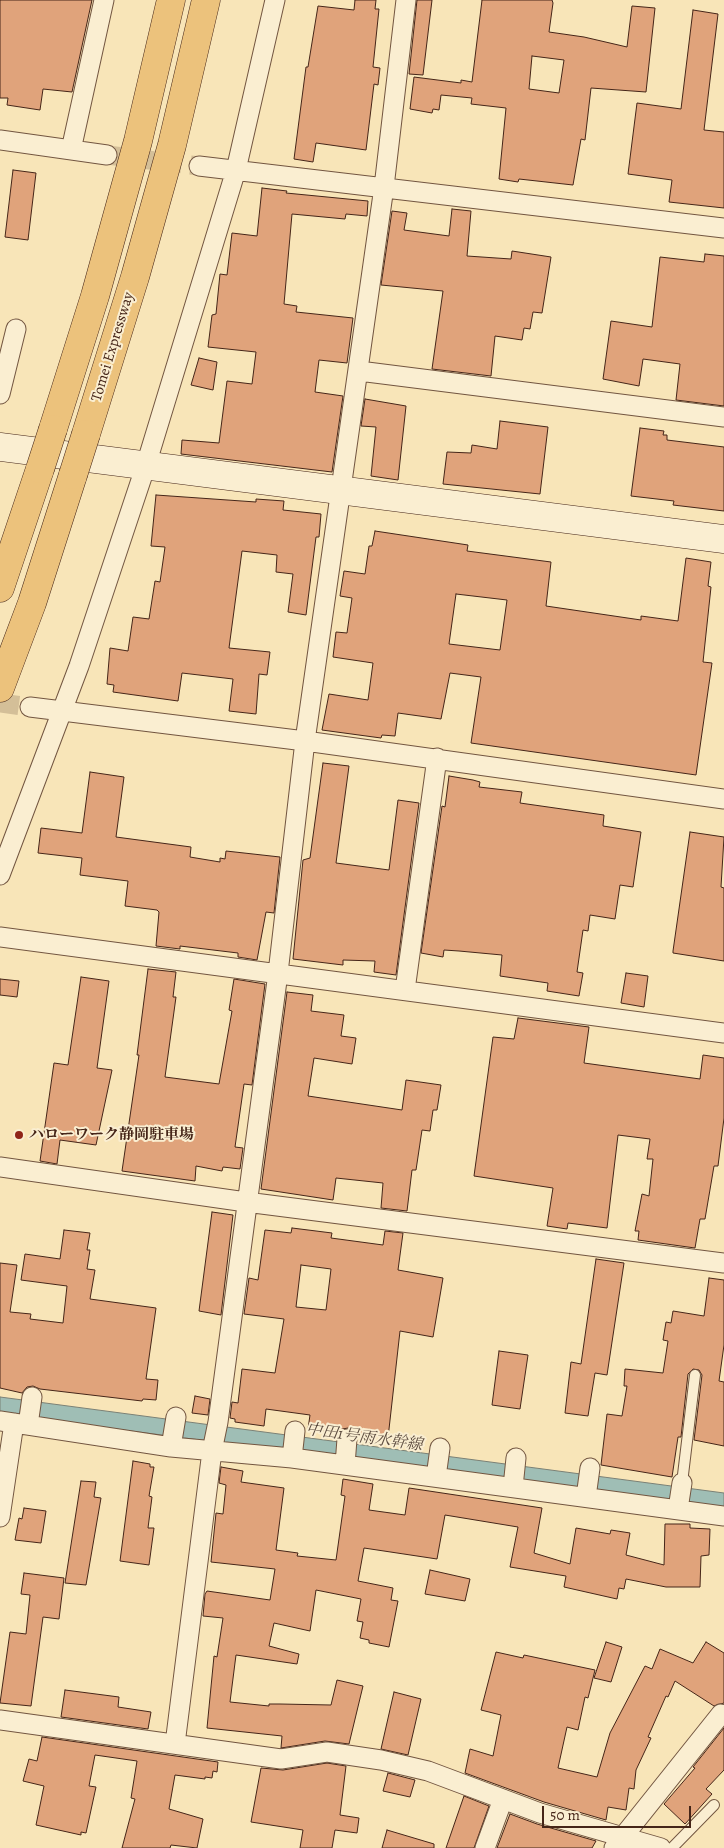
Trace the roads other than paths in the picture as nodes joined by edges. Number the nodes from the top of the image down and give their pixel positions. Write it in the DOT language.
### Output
graph roads {
  1 [pos="104,0"];
  2 [pos="171,0"];
  3 [pos="206,0"];
  4 [pos="275,0"];
  5 [pos="406,0"];
  6 [pos="0,140"];
  7 [pos="71,150"];
  8 [pos="107,155"];
  9 [pos="199,166"];
  10 [pos="236,170"];
  11 [pos="384,187"];
  12 [pos="724,228"];
  13 [pos="16,329"];
  14 [pos="358,371"];
  15 [pos="0,394"];
  16 [pos="724,417"];
  17 [pos="0,447"];
  18 [pos="146,465"];
  19 [pos="340,492"];
  20 [pos="724,539"];
  21 [pos="0,588"];
  22 [pos="0,688"];
  23 [pos="30,707"];
  24 [pos="62,710"];
  25 [pos="305,740"];
  26 [pos="437,758"];
  27 [pos="724,799"];
  28 [pos="0,875"];
  29 [pos="0,936"];
  30 [pos="278,973"];
  31 [pos="405,990"];
  32 [pos="724,1033"];
  33 [pos="0,1167"];
  34 [pos="246,1202"];
  35 [pos="724,1263"];
  36 [pos="695,1375"];
  37 [pos="21,1416"];
  38 [pos="213,1446"];
  39 [pos="440,1448"];
  40 [pos="516,1458"];
  41 [pos="590,1468"];
  42 [pos="437,1472"];
  43 [pos="513,1482"];
  44 [pos="587,1492"];
  45 [pos="680,1497"];
  46 [pos="724,1516"];
  47 [pos="0,1517"];
  48 [pos="724,1715"];
  49 [pos="0,1720"];
  50 [pos="174,1744"];
  51 [pos="503,1799"];
  52 [pos="714,1805"];
  53 [pos="619,1842"];
  54 [pos="485,1848"];
  55 [pos="660,1848"];
  56 [pos="672,1848"];
  1 -- 7 [label="street"];
  2 -- 21 [label="highway, bridge"];
  3 -- 22 [label="highway, Tomei Expressway, bridge"];
  4 -- 10 [label="street"];
  5 -- 11 [label="street"];
  6 -- 7 [label="street"];
  7 -- 8 [label="street"];
  9 -- 10 [label="street"];
  10 -- 11 [label="street"];
  10 -- 18 [label="street"];
  11 -- 12 [label="street"];
  11 -- 14 [label="street"];
  13 -- 15 [label="street"];
  14 -- 16 [label="street"];
  14 -- 19 [label="street"];
  17 -- 18 [label="street"];
  18 -- 19 [label="street"];
  18 -- 24 [label="street"];
  19 -- 20 [label="street"];
  19 -- 25 [label="street"];
  23 -- 24 [label="street"];
  24 -- 25 [label="street"];
  24 -- 28 [label="street"];
  25 -- 26 [label="street"];
  25 -- 30 [label="street"];
  26 -- 27 [label="street"];
  26 -- 31 [label="street"];
  29 -- 30 [label="street"];
  30 -- 31 [label="street"];
  30 -- 34 [label="street"];
  31 -- 32 [label="street"];
  33 -- 34 [label="street"];
  34 -- 35 [label="street"];
  34 -- 38 [label="street"];
  36 -- 45 [label="lane"];
  37 -- 38 [label="street"];
  37 -- 47 [label="street"];
  38 -- 42 [label="street"];
  38 -- 50 [label="street"];
  39 -- 42 [label="street"];
  40 -- 43 [label="street"];
  41 -- 44 [label="street"];
  42 -- 43 [label="street"];
  43 -- 44 [label="street"];
  44 -- 45 [label="street"];
  45 -- 46 [label="street"];
  48 -- 53 [label="street"];
  49 -- 50 [label="street"];
  50 -- 51 [label="street"];
  51 -- 53 [label="street"];
  51 -- 54 [label="street"];
  52 -- 56 [label="lane"];
  53 -- 55 [label="street"];
}
